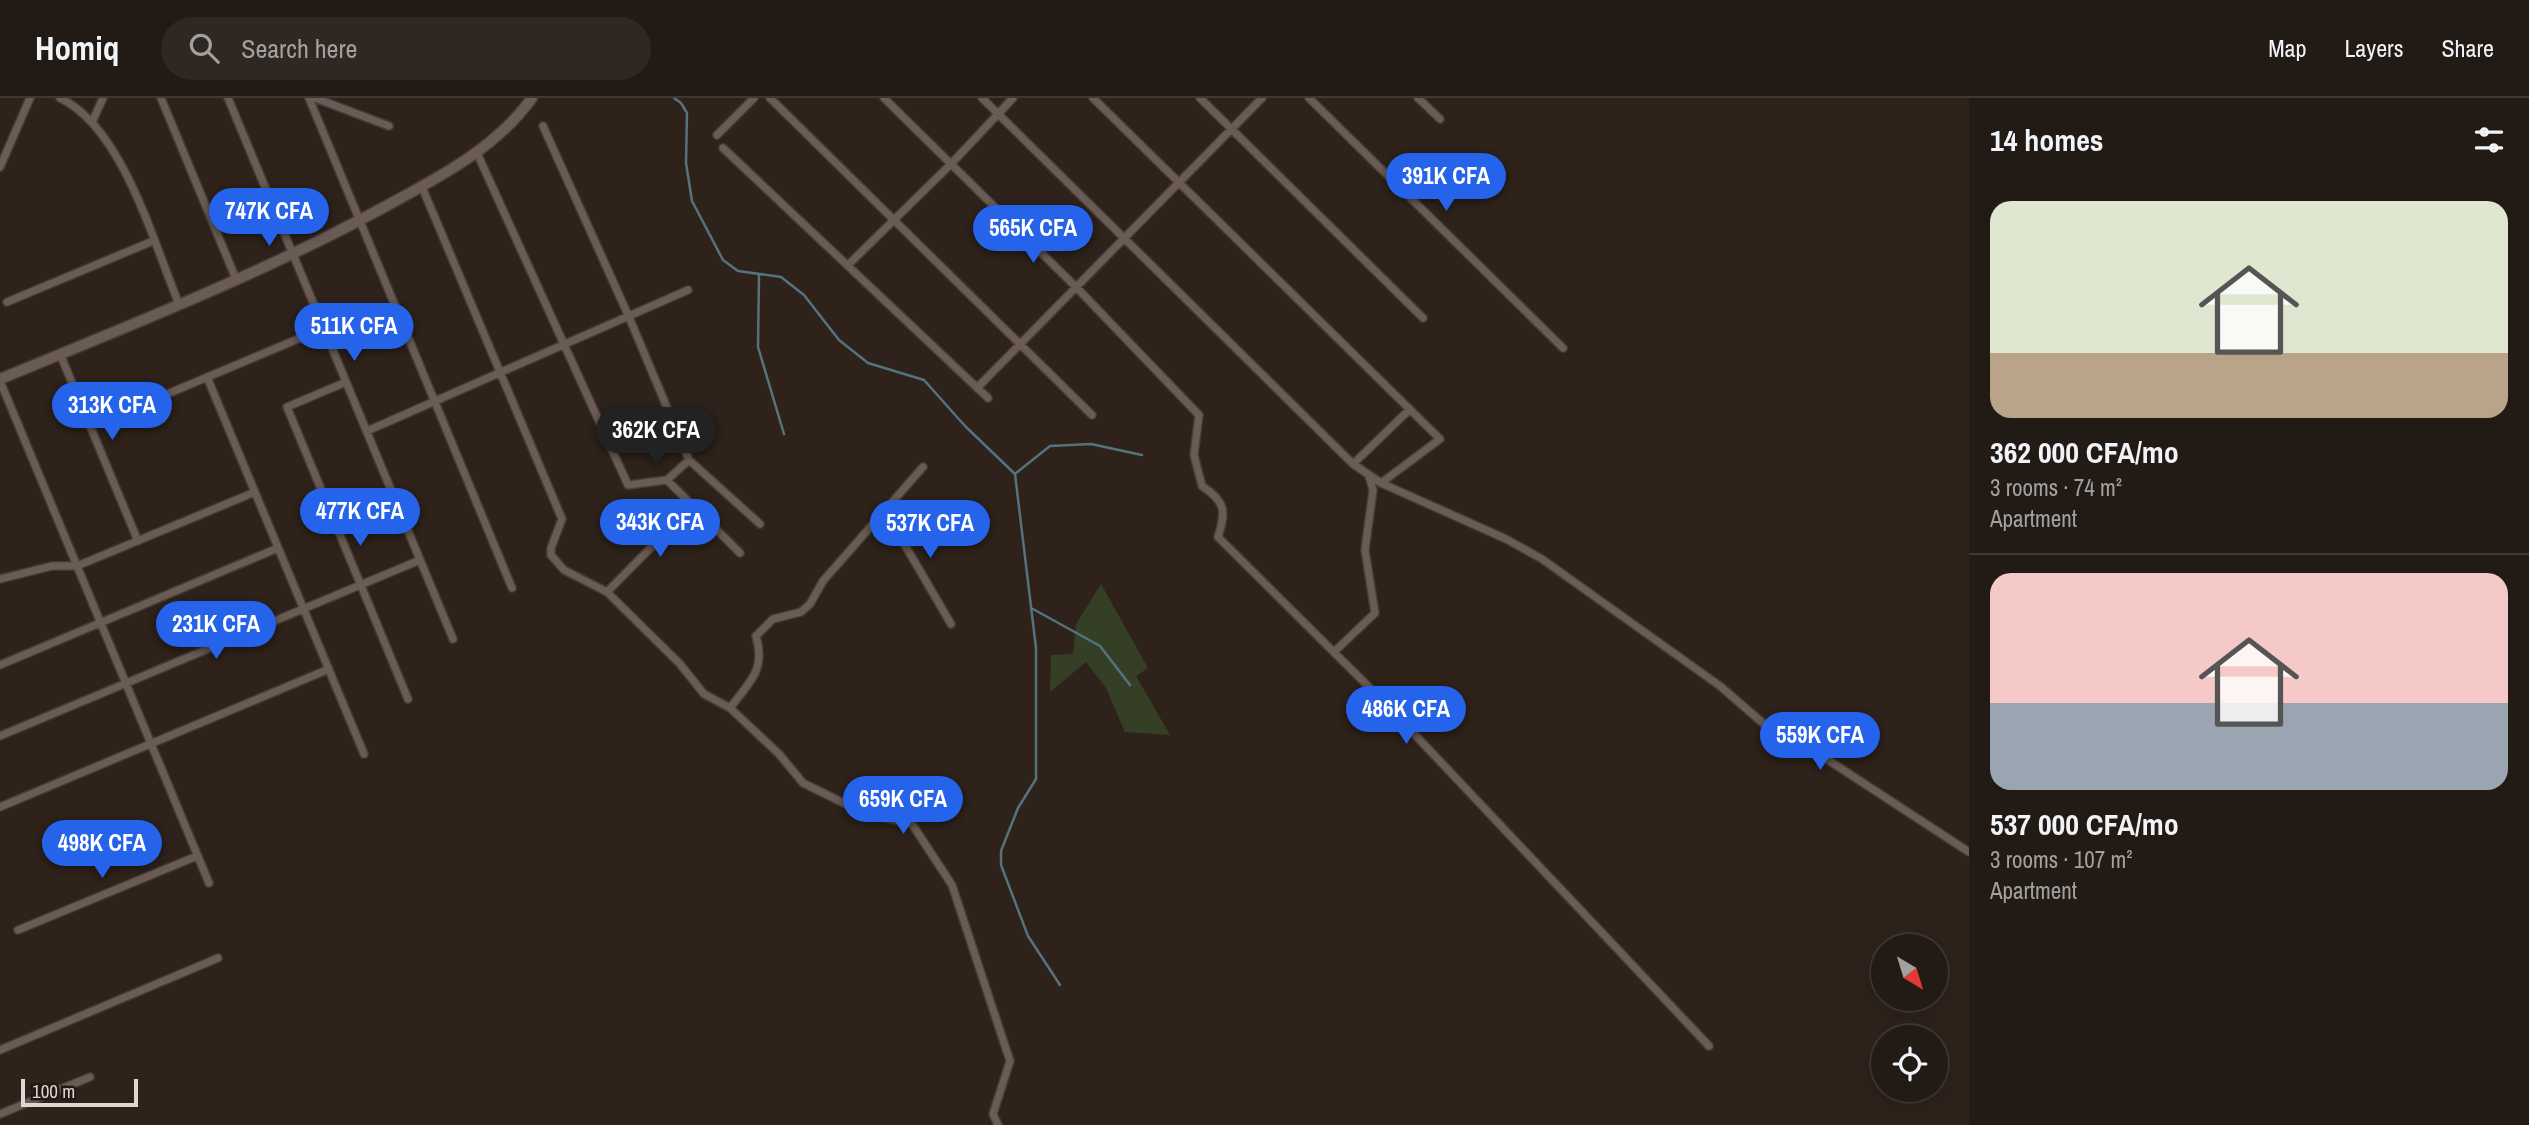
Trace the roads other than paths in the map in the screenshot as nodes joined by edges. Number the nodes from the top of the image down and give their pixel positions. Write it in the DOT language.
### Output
graph roads {
  1 [pos="30,98"];
  2 [pos="60,98"];
  3 [pos="103,98"];
  4 [pos="161,98"];
  5 [pos="228,98"];
  6 [pos="309,98"];
  7 [pos="315,98"];
  8 [pos="532,98"];
  9 [pos="754,98"];
  10 [pos="770,98"];
  11 [pos="884,98"];
  12 [pos="982,98"];
  13 [pos="1013,98"];
  14 [pos="1093,98"];
  15 [pos="1200,98"];
  16 [pos="1262,98"];
  17 [pos="1309,98"];
  18 [pos="1418,98"];
  19 [pos="998,113"];
  20 [pos="93,120"];
  21 [pos="1440,120"];
  22 [pos="389,126"];
  23 [pos="543,126"];
  24 [pos="1231,129"];
  25 [pos="718,135"];
  26 [pos="723,148"];
  27 [pos="477,153"];
  28 [pos="951,164"];
  29 [pos="0,167"];
  30 [pos="1179,183"];
  31 [pos="422,187"];
  32 [pos="893,219"];
  33 [pos="360,221"];
  34 [pos="1127,238"];
  35 [pos="153,241"];
  36 [pos="293,254"];
  37 [pos="848,265"];
  38 [pos="236,279"];
  39 [pos="1077,288"];
  40 [pos="688,290"];
  41 [pos="7,302"];
  42 [pos="179,304"];
  43 [pos="629,317"];
  44 [pos="1423,318"];
  45 [pos="324,328"];
  46 [pos="1019,344"];
  47 [pos="566,345"];
  48 [pos="1563,348"];
  49 [pos="60,354"];
  50 [pos="500,375"];
  51 [pos="207,377"];
  52 [pos="0,380"];
  53 [pos="346,382"];
  54 [pos="977,388"];
  55 [pos="988,398"];
  56 [pos="146,402"];
  57 [pos="435,402"];
  58 [pos="1409,410"];
  59 [pos="1092,415"];
  60 [pos="367,431"];
  61 [pos="689,460"];
  62 [pos="1353,464"];
  63 [pos="923,467"];
  64 [pos="1369,475"];
  65 [pos="667,480"];
  66 [pos="1381,483"];
  67 [pos="255,492"];
  68 [pos="692,506"];
  69 [pos="885,511"];
  70 [pos="760,524"];
  71 [pos="138,541"];
  72 [pos="278,548"];
  73 [pos="740,553"];
  74 [pos="420,560"];
  75 [pos="77,566"];
  76 [pos="0,579"];
  77 [pos="361,585"];
  78 [pos="512,587"];
  79 [pos="607,592"];
  80 [pos="304,609"];
  81 [pos="100,622"];
  82 [pos="951,624"];
  83 [pos="453,639"];
  84 [pos="1334,652"];
  85 [pos="0,665"];
  86 [pos="329,669"];
  87 [pos="126,684"];
  88 [pos="408,699"];
  89 [pos="730,708"];
  90 [pos="0,736"];
  91 [pos="151,744"];
  92 [pos="364,754"];
  93 [pos="0,807"];
  94 [pos="1969,852"];
  95 [pos="197,856"];
  96 [pos="209,883"];
  97 [pos="18,930"];
  98 [pos="218,958"];
  99 [pos="1709,1046"];
  100 [pos="0,1050"];
  101 [pos="90,1077"];
  102 [pos="0,1114"];
  103 [pos="998,1125"];
  1 -- 29 [label="street"];
  2 -- 20 [label="street"];
  3 -- 20 [label="street"];
  4 -- 38 [label="street"];
  5 -- 36 [label="street"];
  6 -- 33 [label="street"];
  7 -- 22 [label="street"];
  8 -- 27 [label="main road"];
  9 -- 25 [label="street"];
  10 -- 32 [label="street"];
  11 -- 28 [label="street"];
  12 -- 19 [label="street"];
  13 -- 19 [label="street"];
  14 -- 30 [label="street"];
  15 -- 24 [label="street"];
  16 -- 24 [label="street"];
  17 -- 48 [label="street"];
  18 -- 21 [label="street"];
  19 -- 28 [label="street"];
  19 -- 34 [label="street"];
  20 -- 35 [label="street"];
  23 -- 43 [label="street"];
  24 -- 30 [label="street"];
  24 -- 44 [label="street"];
  26 -- 37 [label="street"];
  27 -- 31 [label="main road"];
  27 -- 47 [label="street"];
  28 -- 32 [label="street"];
  28 -- 39 [label="street"];
  30 -- 34 [label="street"];
  30 -- 58 [label="street"];
  31 -- 33 [label="main road"];
  31 -- 50 [label="street"];
  32 -- 37 [label="street"];
  32 -- 46 [label="street"];
  33 -- 36 [label="main road"];
  33 -- 57 [label="street"];
  34 -- 39 [label="street"];
  34 -- 62 [label="street"];
  35 -- 41 [label="street"];
  35 -- 42 [label="street"];
  36 -- 38 [label="main road"];
  36 -- 45 [label="street"];
  37 -- 54 [label="street"];
  38 -- 42 [label="main road"];
  39 -- 46 [label="street"];
  39 -- 84 [label="street"];
  40 -- 43 [label="street"];
  42 -- 49 [label="main road"];
  43 -- 47 [label="street"];
  43 -- 61 [label="street"];
  45 -- 51 [label="street"];
  45 -- 53 [label="street"];
  46 -- 54 [label="street"];
  46 -- 59 [label="street"];
  47 -- 50 [label="street"];
  47 -- 65 [label="street"];
  49 -- 52 [label="main road"];
  49 -- 71 [label="street"];
  50 -- 57 [label="street"];
  50 -- 79 [label="street"];
  51 -- 56 [label="street"];
  51 -- 67 [label="street"];
  52 -- 75 [label="street"];
  53 -- 60 [label="street"];
  53 -- 77 [label="street"];
  54 -- 55 [label="street"];
  57 -- 60 [label="street"];
  57 -- 78 [label="street"];
  58 -- 62 [label="street"];
  58 -- 66 [label="street"];
  60 -- 74 [label="street"];
  61 -- 65 [label="street"];
  61 -- 70 [label="street"];
  62 -- 64 [label="street"];
  63 -- 69 [label="street"];
  64 -- 66 [label="street"];
  64 -- 84 [label="street"];
  65 -- 68 [label="street"];
  66 -- 94 [label="street"];
  67 -- 71 [label="street"];
  67 -- 72 [label="street"];
  68 -- 73 [label="street"];
  68 -- 79 [label="street"];
  69 -- 82 [label="street"];
  69 -- 89 [label="street"];
  71 -- 75 [label="street"];
  72 -- 80 [label="street"];
  72 -- 81 [label="street"];
  74 -- 77 [label="street"];
  74 -- 83 [label="street"];
  75 -- 76 [label="street"];
  75 -- 81 [label="street"];
  77 -- 80 [label="street"];
  77 -- 88 [label="street"];
  79 -- 89 [label="street"];
  80 -- 86 [label="street"];
  80 -- 87 [label="street"];
  81 -- 85 [label="street"];
  81 -- 87 [label="street"];
  84 -- 99 [label="street"];
  86 -- 91 [label="street"];
  86 -- 92 [label="street"];
  87 -- 90 [label="street"];
  87 -- 91 [label="street"];
  89 -- 103 [label="street"];
  91 -- 93 [label="street"];
  91 -- 95 [label="street"];
  95 -- 96 [label="street"];
  95 -- 97 [label="street"];
  98 -- 100 [label="street"];
  101 -- 102 [label="street"];
}
